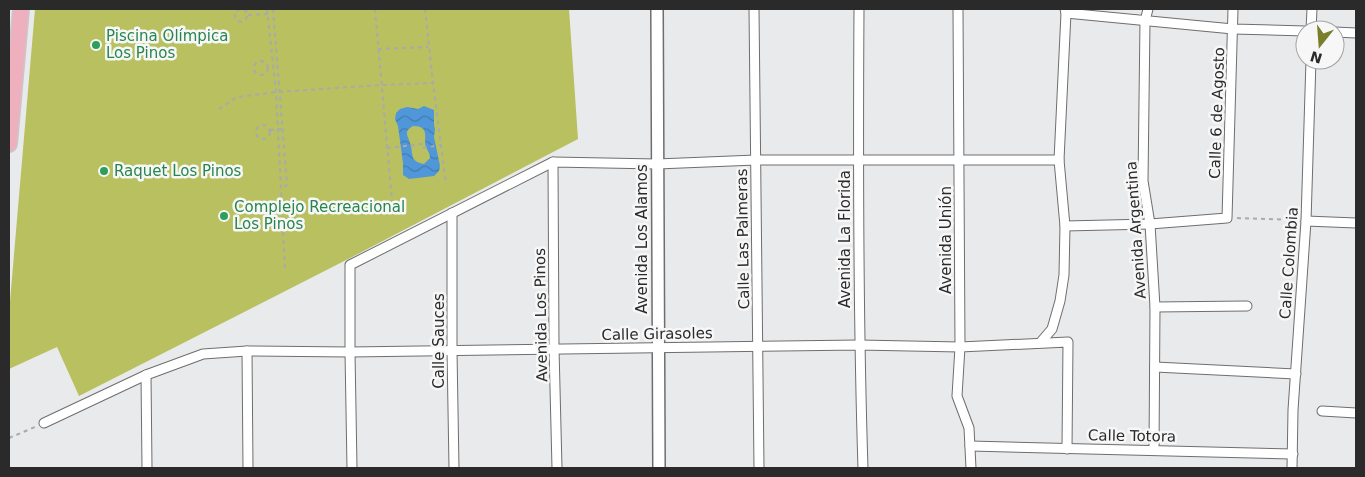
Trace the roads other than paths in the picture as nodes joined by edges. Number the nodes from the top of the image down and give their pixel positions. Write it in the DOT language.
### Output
graph roads {
  1 [pos="22,9"];
  2 [pos="657,9"];
  3 [pos="754,9"];
  4 [pos="859,9"];
  5 [pos="958,9"];
  6 [pos="1148,9"];
  7 [pos="1233,9"];
  8 [pos="1065,11"];
  9 [pos="1145,21"];
  10 [pos="1233,30"];
  11 [pos="1295,31"];
  12 [pos="1311,70"];
  13 [pos="9,144"];
  14 [pos="858,159"];
  15 [pos="756,160"];
  16 [pos="959,160"];
  17 [pos="1059,160"];
  18 [pos="553,162"];
  19 [pos="657,164"];
  20 [pos="452,213"];
  21 [pos="1306,221"];
  22 [pos="1356,223"];
  23 [pos="1150,224"];
  24 [pos="1065,226"];
  25 [pos="1155,306"];
  26 [pos="1247,306"];
  27 [pos="1040,343"];
  28 [pos="859,345"];
  29 [pos="758,346"];
  30 [pos="960,347"];
  31 [pos="554,348"];
  32 [pos="658,348"];
  33 [pos="247,351"];
  34 [pos="452,351"];
  35 [pos="350,352"];
  36 [pos="1155,367"];
  37 [pos="1296,374"];
  38 [pos="146,376"];
  39 [pos="1322,411"];
  40 [pos="1356,413"];
  41 [pos="44,423"];
  42 [pos="970,446"];
  43 [pos="1067,449"];
  44 [pos="1154,450"];
  45 [pos="1293,454"];
  46 [pos="147,468"];
  47 [pos="248,468"];
  48 [pos="352,468"];
  49 [pos="454,468"];
  50 [pos="557,468"];
  51 [pos="659,468"];
  52 [pos="760,468"];
  53 [pos="862,468"];
  54 [pos="970,468"];
  55 [pos="1292,468"];
  1 -- 13 [label="main road"];
  2 -- 19 [label="street, Avenida Los Alamos"];
  3 -- 15 [label="street, Calle Las Palmeras"];
  4 -- 14 [label="street, Avenida La Florida"];
  5 -- 16 [label="street, Avenida Unión"];
  6 -- 9 [label="street, Avenida Argentina"];
  7 -- 10 [label="street, Calle 6 de Agosto"];
  8 -- 9 [label="street"];
  8 -- 17 [label="street"];
  9 -- 10 [label="street"];
  9 -- 23 [label="street, Avenida Argentina"];
  10 -- 11 [label="street"];
  10 -- 23 [label="street, Calle 6 de Agosto"];
  12 -- 21 [label="street, Calle Colombia"];
  14 -- 15 [label="street"];
  14 -- 16 [label="street"];
  14 -- 28 [label="street, Avenida La Florida"];
  15 -- 19 [label="street"];
  15 -- 29 [label="street, Calle Las Palmeras"];
  16 -- 17 [label="street"];
  16 -- 30 [label="street, Avenida Unión"];
  17 -- 24 [label="street"];
  18 -- 19 [label="street"];
  18 -- 20 [label="street"];
  18 -- 31 [label="street, Avenida Los Pinos"];
  19 -- 32 [label="street, Avenida Los Alamos"];
  20 -- 34 [label="street, Calle Sauces"];
  20 -- 35 [label="street"];
  21 -- 22 [label="street"];
  21 -- 37 [label="street, Calle Colombia"];
  23 -- 24 [label="street"];
  23 -- 25 [label="street, Avenida Argentina"];
  24 -- 27 [label="street"];
  25 -- 26 [label="street"];
  25 -- 36 [label="street, Avenida Argentina"];
  27 -- 30 [label="street, Calle Girasoles"];
  27 -- 43 [label="street, Calle Girasoles"];
  28 -- 29 [label="street, Calle Girasoles"];
  28 -- 30 [label="street, Calle Girasoles"];
  28 -- 53 [label="street, Avenida La Florida"];
  29 -- 32 [label="street, Calle Girasoles"];
  29 -- 52 [label="street, Calle Las Palmeras"];
  30 -- 42 [label="street, Avenida Unión"];
  31 -- 32 [label="street, Calle Girasoles"];
  31 -- 34 [label="street, Calle Girasoles"];
  31 -- 50 [label="street, Avenida Los Pinos"];
  32 -- 51 [label="street, Avenida Los Alamos"];
  33 -- 35 [label="street, Calle Girasoles"];
  33 -- 38 [label="street, Calle Girasoles"];
  33 -- 47 [label="street"];
  34 -- 35 [label="street, Calle Girasoles"];
  34 -- 49 [label="street, Calle Sauces"];
  35 -- 48 [label="street"];
  36 -- 37 [label="street"];
  36 -- 44 [label="street, Avenida Argentina"];
  37 -- 45 [label="street, Calle Colombia"];
  38 -- 41 [label="street, Calle Girasoles"];
  38 -- 46 [label="street"];
  39 -- 40 [label="street"];
  42 -- 43 [label="street, Calle Totora"];
  42 -- 54 [label="street, Avenida Unión"];
  43 -- 44 [label="street, Calle Totora"];
  44 -- 45 [label="street, Calle Totora"];
  45 -- 55 [label="street, Calle Colombia"];
}
